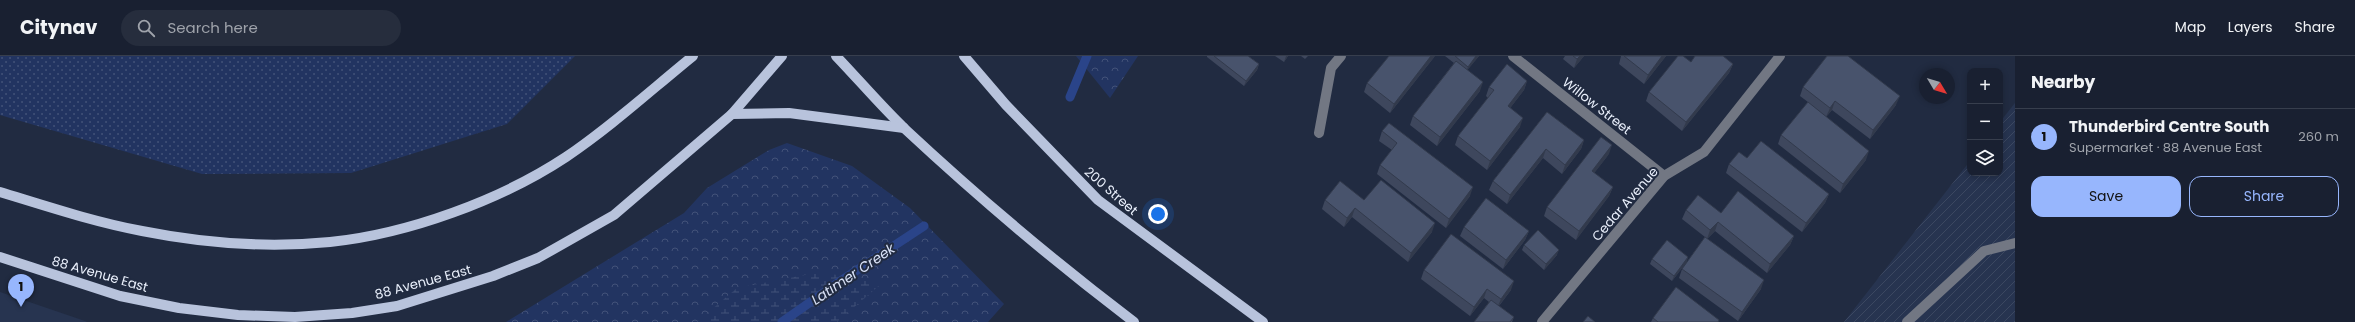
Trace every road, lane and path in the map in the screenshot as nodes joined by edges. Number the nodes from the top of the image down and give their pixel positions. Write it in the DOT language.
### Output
graph roads {
  1 [pos="681,56"];
  2 [pos="693,56"];
  3 [pos="782,56"];
  4 [pos="836,56"];
  5 [pos="964,56"];
  6 [pos="1341,56"];
  7 [pos="1513,56"];
  8 [pos="1780,56"];
  9 [pos="677,69"];
  10 [pos="732,114"];
  11 [pos="904,128"];
  12 [pos="1319,133"];
  13 [pos="1664,176"];
  14 [pos="0,192"];
  15 [pos="2015,243"];
  16 [pos="0,256"];
  17 [pos="1134,322"];
  18 [pos="1263,322"];
  19 [pos="1542,322"];
  20 [pos="1907,322"];
  1 -- 9 [label="main road"];
  2 -- 9 [label="main road"];
  3 -- 10 [label="main road, 88 Avenue East"];
  4 -- 11 [label="main road"];
  5 -- 18 [label="main road, 200 Street"];
  6 -- 12 [label="lane"];
  7 -- 13 [label="lane, Willow Street"];
  8 -- 13 [label="lane, Cedar Avenue"];
  9 -- 14 [label="main road"];
  10 -- 11 [label="main road"];
  10 -- 16 [label="main road, 88 Avenue East"];
  11 -- 17 [label="main road"];
  13 -- 19 [label="lane, Cedar Avenue"];
  15 -- 20 [label="lane"];
}
